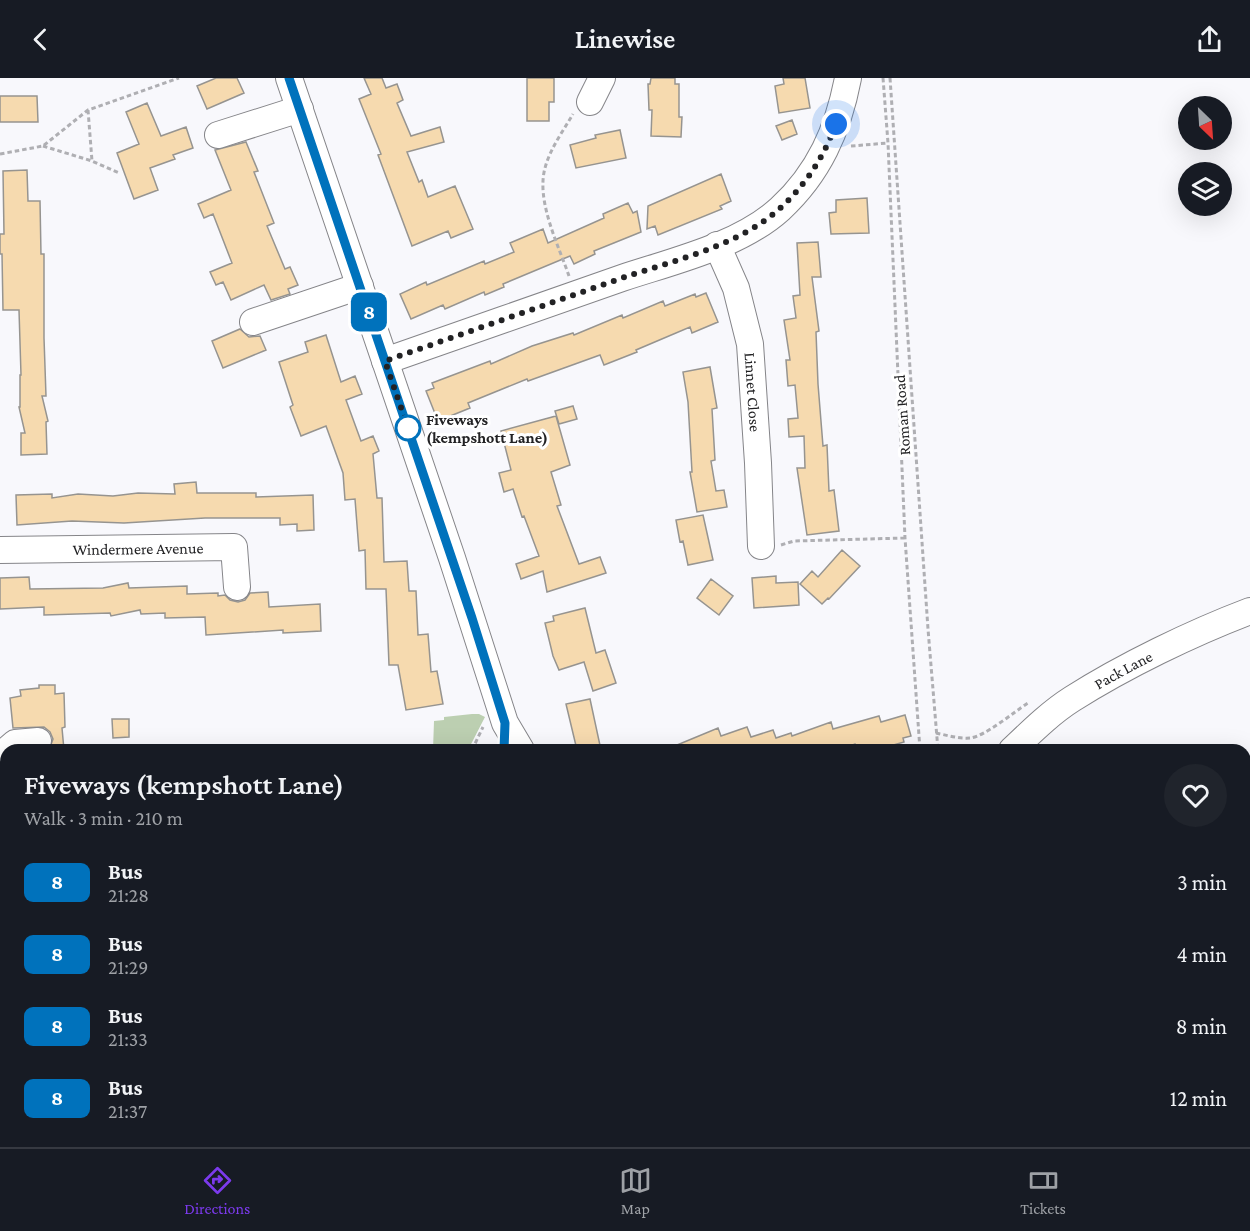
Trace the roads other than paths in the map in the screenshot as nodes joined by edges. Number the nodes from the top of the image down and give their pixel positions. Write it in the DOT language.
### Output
graph roads {
  1 [pos="290,78"];
  2 [pos="848,78"];
  3 [pos="300,109"];
  4 [pos="218,135"];
  5 [pos="717,245"];
  6 [pos="360,286"];
  7 [pos="253,322"];
  8 [pos="385,361"];
  9 [pos="0,546"];
  10 [pos="762,546"];
  11 [pos="237,587"];
  12 [pos="1250,611"];
  13 [pos="495,723"];
  14 [pos="38,741"];
  15 [pos="14,744"];
  16 [pos="502,744"];
  17 [pos="515,744"];
  18 [pos="1018,744"];
  1 -- 3 [label="street"];
  2 -- 5 [label="street"];
  3 -- 4 [label="street"];
  3 -- 6 [label="street"];
  5 -- 8 [label="street"];
  5 -- 10 [label="street, Linnet Close"];
  6 -- 7 [label="street"];
  6 -- 8 [label="street"];
  8 -- 13 [label="street"];
  9 -- 11 [label="street, Windermere Avenue"];
  12 -- 18 [label="street, Pack Lane"];
  13 -- 16 [label="street"];
  13 -- 17 [label="street"];
  14 -- 15 [label="street"];
}
